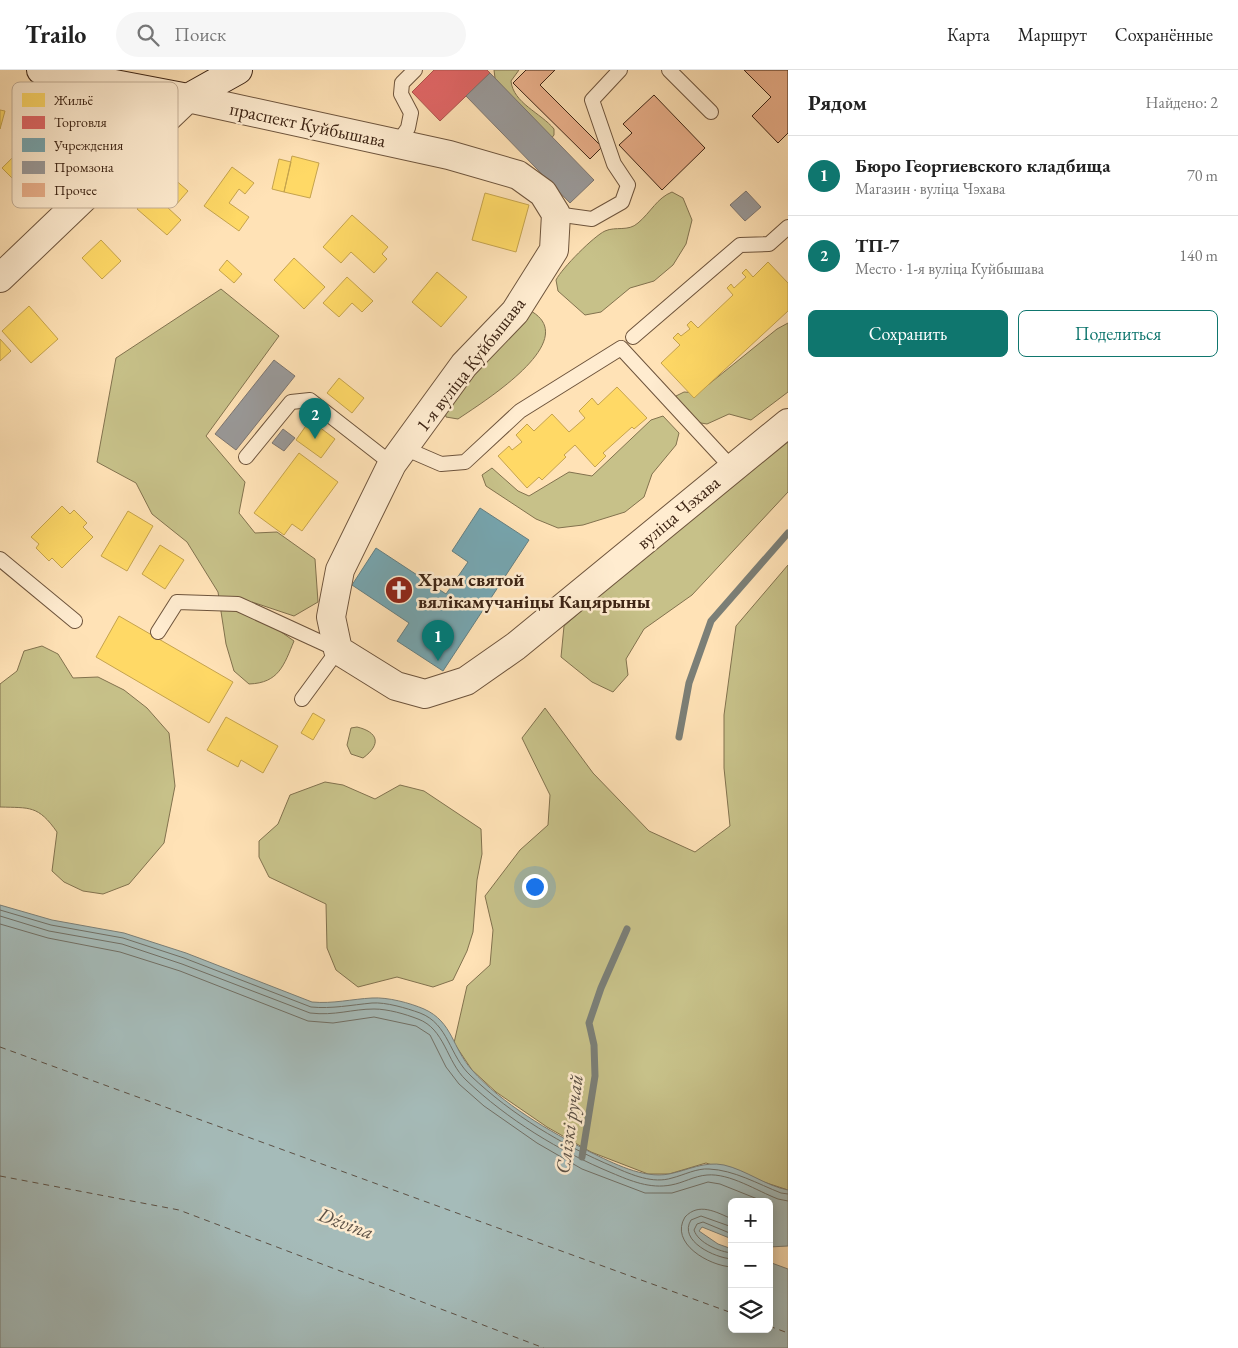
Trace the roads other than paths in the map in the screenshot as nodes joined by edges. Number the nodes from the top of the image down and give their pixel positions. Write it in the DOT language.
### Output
graph roads {
  1 [pos="41,70"];
  2 [pos="238,70"];
  3 [pos="415,70"];
  4 [pos="620,70"];
  5 [pos="669,70"];
  6 [pos="104,82"];
  7 [pos="178,96"];
  8 [pos="188,98"];
  9 [pos="178,108"];
  10 [pos="711,112"];
  11 [pos="397,144"];
  12 [pos="73,208"];
  13 [pos="556,214"];
  14 [pos="788,227"];
  15 [pos="0,278"];
  16 [pos="633,337"];
  17 [pos="788,422"];
  18 [pos="398,456"];
  19 [pos="246,457"];
  20 [pos="732,468"];
  21 [pos="0,559"];
  22 [pos="75,621"];
  23 [pos="158,632"];
  24 [pos="338,650"];
  25 [pos="302,699"];
  1 -- 6 [label="street, праспект Куйбышава"];
  2 -- 8 [label="street"];
  3 -- 11 [label="lane"];
  4 -- 13 [label="lane"];
  5 -- 10 [label="lane"];
  7 -- 8 [label="street, праспект Куйбышава"];
  8 -- 9 [label="street"];
  8 -- 11 [label="street, праспект Куйбышава"];
  11 -- 13 [label="street, праспект Куйбышава"];
  12 -- 15 [label="street"];
  13 -- 18 [label="street, 1-я вуліца Куйбышава"];
  14 -- 16 [label="lane"];
  17 -- 20 [label="street, вуліца Чэхава"];
  18 -- 19 [label="lane"];
  18 -- 20 [label="lane"];
  18 -- 24 [label="street, 1-я вуліца Куйбышава"];
  20 -- 24 [label="street, вуліца Чэхава"];
  21 -- 22 [label="lane"];
  23 -- 24 [label="lane"];
  24 -- 25 [label="lane"];
}
